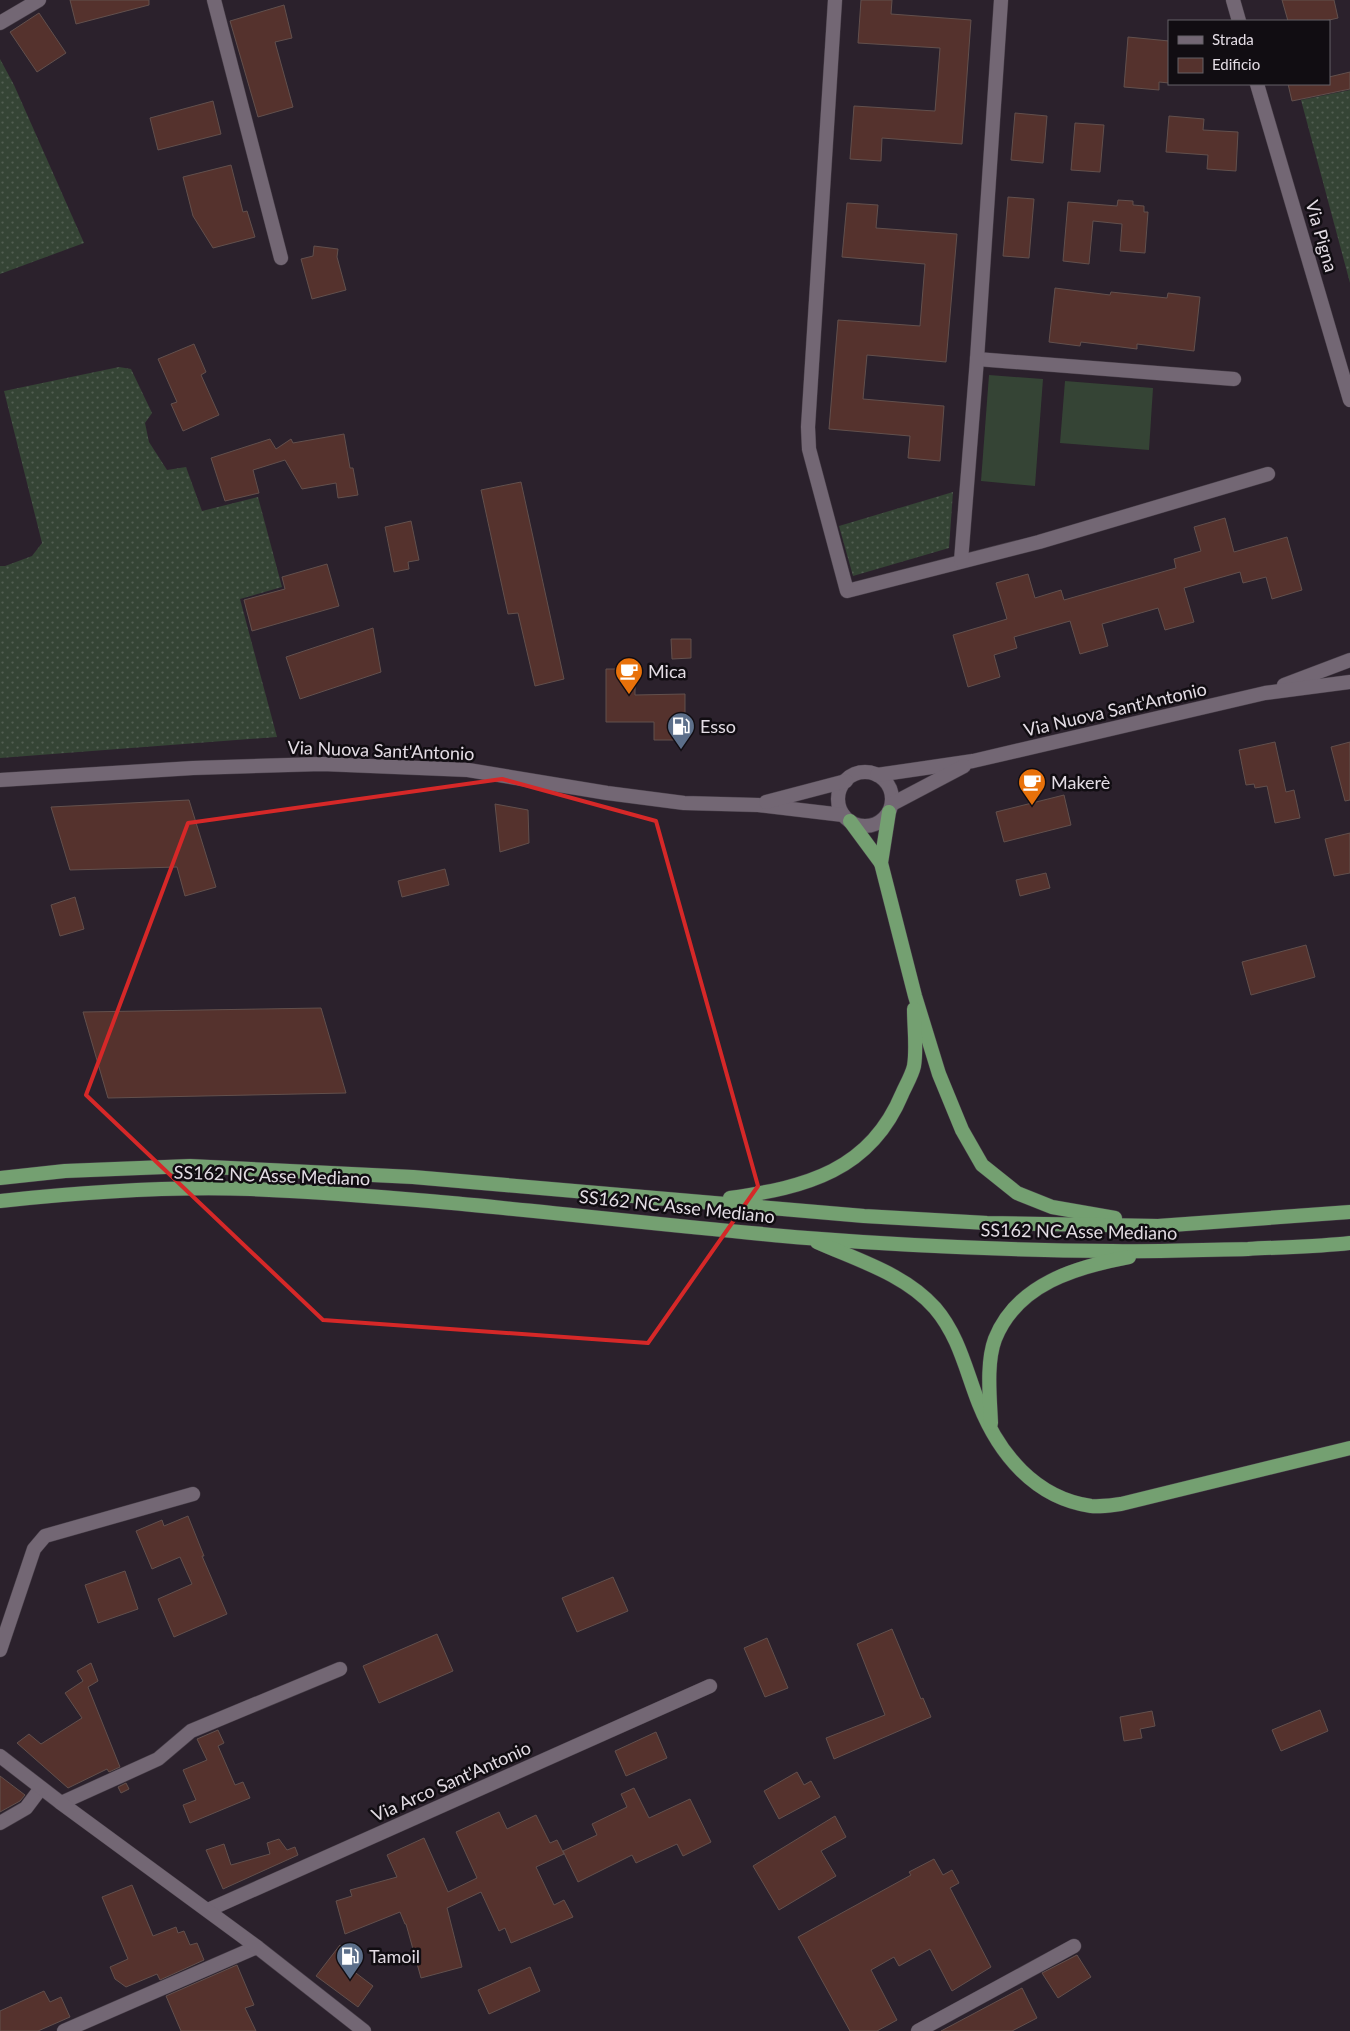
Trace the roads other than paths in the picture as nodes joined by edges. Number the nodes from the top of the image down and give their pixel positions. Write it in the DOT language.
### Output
graph roads {
  1 [pos="39,0"];
  2 [pos="214,0"];
  3 [pos="835,0"];
  4 [pos="1001,0"];
  5 [pos="1232,0"];
  6 [pos="1239,20"];
  7 [pos="0,23"];
  8 [pos="1257,85"];
  9 [pos="281,258"];
  10 [pos="977,359"];
  11 [pos="1234,379"];
  12 [pos="1350,400"];
  13 [pos="1268,474"];
  14 [pos="961,562"];
  15 [pos="1350,660"];
  16 [pos="1350,682"];
  17 [pos="1265,693"];
  18 [pos="973,761"];
  19 [pos="877,775"];
  20 [pos="0,780"];
  21 [pos="846,781"];
  22 [pos="758,805"];
  23 [pos="890,808"];
  24 [pos="846,818"];
  25 [pos="880,863"];
  26 [pos="914,996"];
  27 [pos="0,1178"];
  28 [pos="0,1200"];
  29 [pos="707,1202"];
  30 [pos="1350,1212"];
  31 [pos="1158,1226"];
  32 [pos="807,1238"];
  33 [pos="1350,1243"];
  34 [pos="1160,1252"];
  35 [pos="992,1429"];
  36 [pos="1350,1448"];
  37 [pos="192,1494"];
  38 [pos="0,1650"];
  39 [pos="340,1669"];
  40 [pos="710,1686"];
  41 [pos="0,1756"];
  42 [pos="41,1788"];
  43 [pos="61,1803"];
  44 [pos="0,1823"];
  45 [pos="208,1910"];
  46 [pos="1074,1946"];
  47 [pos="257,1947"];
  48 [pos="64,2031"];
  49 [pos="364,2031"];
  50 [pos="918,2031"];
  1 -- 7 [label="street"];
  2 -- 9 [label="street"];
  3 -- 14 [label="street"];
  4 -- 10 [label="street"];
  5 -- 6 [label="street"];
  8 -- 12 [label="street, Via Pigna"];
  10 -- 11 [label="street"];
  10 -- 14 [label="street"];
  13 -- 14 [label="street"];
  15 -- 17 [label="street, Via Nuova Sant'Antonio"];
  16 -- 17 [label="street, Via Nuova Sant'Antonio"];
  17 -- 18 [label="street, Via Nuova Sant'Antonio"];
  18 -- 19 [label="street, Via Nuova Sant'Antonio"];
  18 -- 23 [label="street, Via Nuova Sant'Antonio"];
  19 -- 21 [label="street, Via Nuova Sant'Antonio"];
  19 -- 23 [label="street"];
  20 -- 22 [label="street, Via Nuova Sant'Antonio"];
  21 -- 22 [label="street, Via Nuova Sant'Antonio"];
  21 -- 24 [label="street"];
  22 -- 24 [label="street, Via Nuova Sant'Antonio"];
  23 -- 24 [label="street, Via Nuova Sant'Antonio"];
  23 -- 25 [label="highway"];
  24 -- 25 [label="highway"];
  25 -- 26 [label="highway"];
  26 -- 29 [label="highway"];
  26 -- 31 [label="highway"];
  27 -- 29 [label="highway, SS162 NC Asse Mediano"];
  28 -- 32 [label="highway, SS162 NC Asse Mediano"];
  29 -- 31 [label="highway, SS162 NC Asse Mediano"];
  30 -- 31 [label="highway, SS162 NC Asse Mediano"];
  32 -- 34 [label="highway, SS162 NC Asse Mediano"];
  32 -- 35 [label="highway"];
  33 -- 34 [label="highway, SS162 NC Asse Mediano"];
  34 -- 35 [label="highway"];
  35 -- 36 [label="highway"];
  37 -- 38 [label="street"];
  39 -- 43 [label="street"];
  40 -- 45 [label="street, Via Arco Sant'Antonio"];
  41 -- 42 [label="street"];
  42 -- 43 [label="street"];
  42 -- 44 [label="street"];
  43 -- 45 [label="street"];
  45 -- 47 [label="street"];
  46 -- 50 [label="street"];
  47 -- 48 [label="street"];
  47 -- 49 [label="street"];
}
